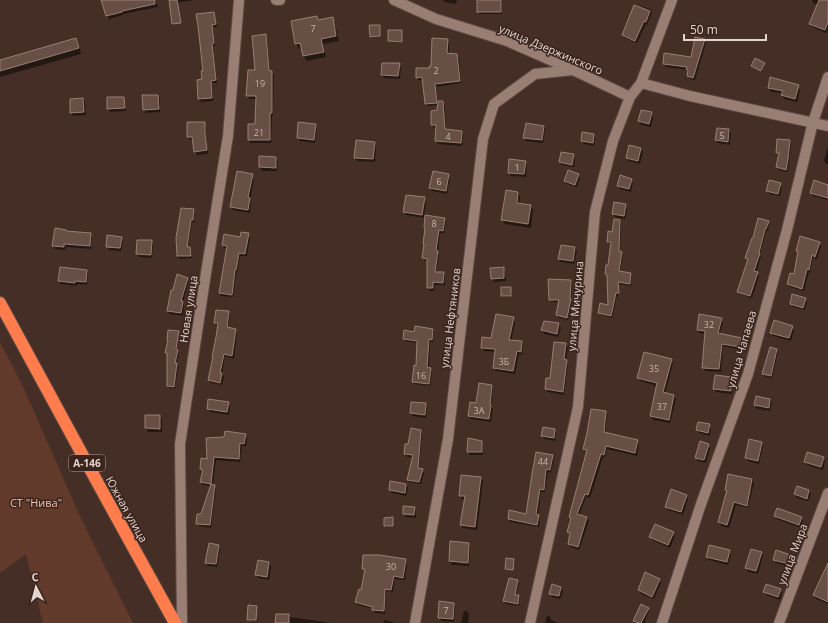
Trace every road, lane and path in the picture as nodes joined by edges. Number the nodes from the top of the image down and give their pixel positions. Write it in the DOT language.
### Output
graph roads {
  1 [pos="239,0"];
  2 [pos="276,0"];
  3 [pos="280,0"];
  4 [pos="394,0"];
  5 [pos="672,0"];
  6 [pos="573,70"];
  7 [pos="828,77"];
  8 [pos="641,83"];
  9 [pos="630,97"];
  10 [pos="813,122"];
  11 [pos="828,126"];
  12 [pos="0,303"];
  13 [pos="828,493"];
  14 [pos="175,623"];
  15 [pos="182,623"];
  16 [pos="415,623"];
  17 [pos="530,623"];
  18 [pos="662,623"];
  19 [pos="779,623"];
  1 -- 15 [label="street, Новая улица"];
  2 -- 3 [label="street"];
  4 -- 6 [label="street, улица Дзержинского"];
  5 -- 8 [label="street, улица Мичурина"];
  6 -- 9 [label="street, улица Дзержинского"];
  6 -- 16 [label="street, улица Нефтяников"];
  7 -- 10 [label="street, улица Чапаева"];
  8 -- 9 [label="street, улица Мичурина"];
  8 -- 10 [label="street"];
  9 -- 17 [label="street, улица Мичурина"];
  10 -- 11 [label="street"];
  10 -- 18 [label="street, улица Чапаева"];
  12 -- 14 [label="highway, Южная улица / А-146"];
  13 -- 19 [label="street, улица Мира"];
}
